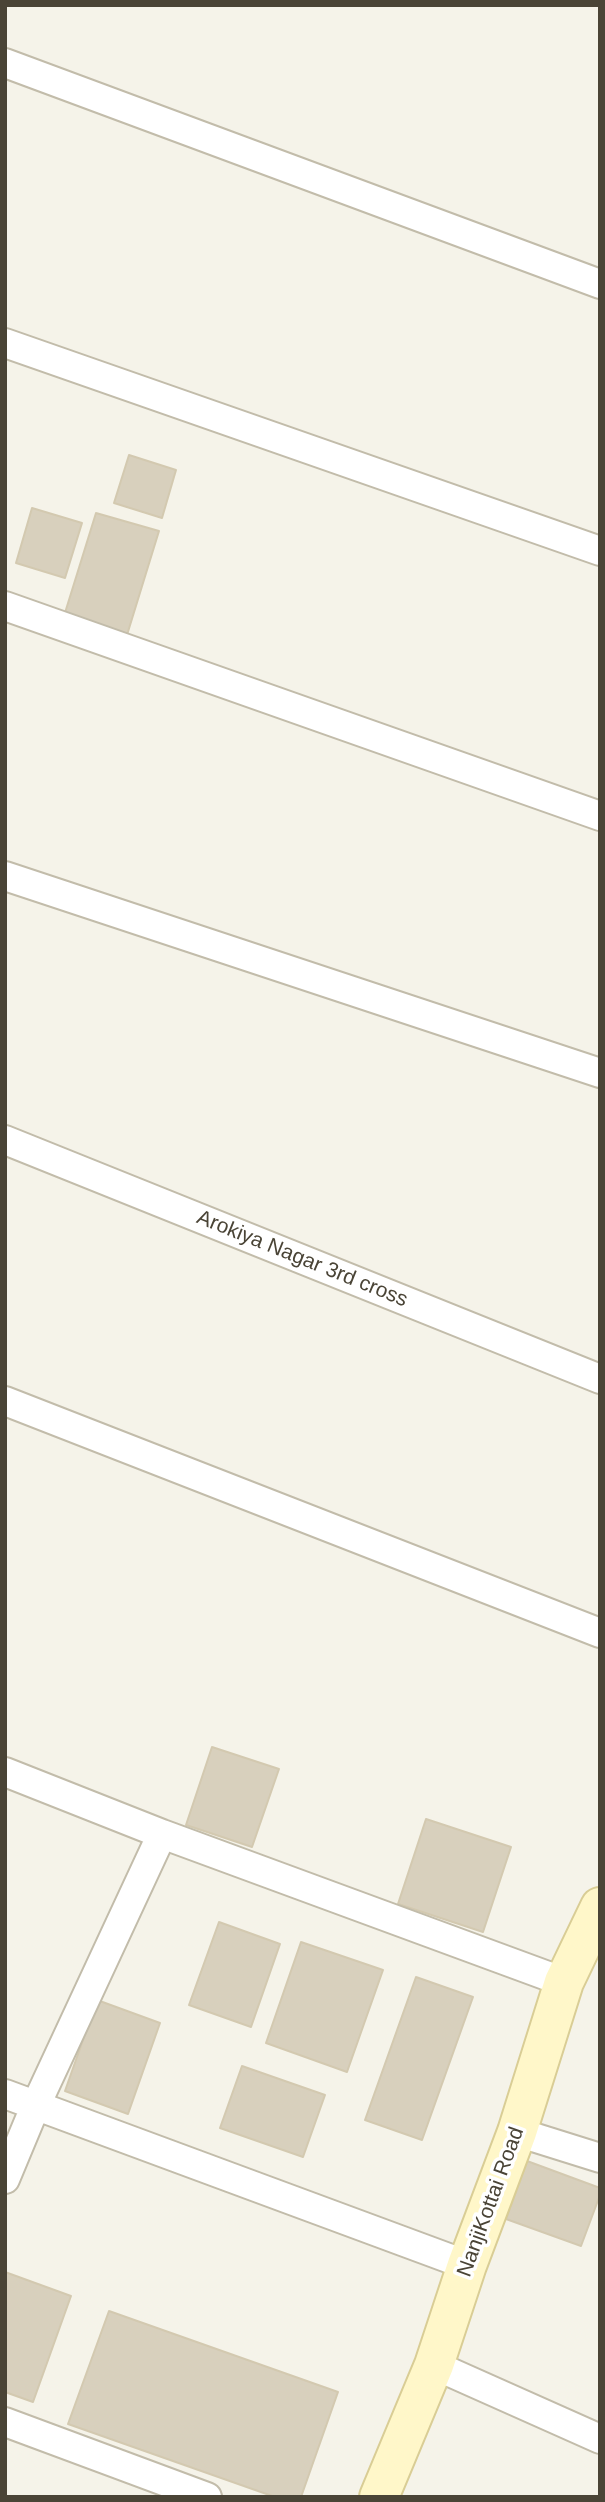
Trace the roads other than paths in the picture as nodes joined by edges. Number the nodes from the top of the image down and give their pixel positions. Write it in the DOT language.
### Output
graph roads {
  1 [pos="5,63"];
  2 [pos="600,284"];
  3 [pos="5,343"];
  4 [pos="600,551"];
  5 [pos="5,606"];
  6 [pos="600,816"];
  7 [pos="5,876"];
  8 [pos="600,1073"];
  9 [pos="5,1140"];
  10 [pos="600,1379"];
  11 [pos="5,1401"];
  12 [pos="600,1633"];
  13 [pos="5,1772"];
  14 [pos="162,1834"];
  15 [pos="600,1907"];
  16 [pos="564,1982"];
  17 [pos="5,2094"];
  18 [pos="35,2107"];
  19 [pos="517,2132"];
  20 [pos="600,2158"];
  21 [pos="5,2179"];
  22 [pos="467,2265"];
  23 [pos="434,2365"];
  24 [pos="5,2422"];
  25 [pos="600,2439"];
  26 [pos="207,2497"];
  27 [pos="379,2497"];
  1 -- 2 [label="street"];
  3 -- 4 [label="street"];
  5 -- 6 [label="street"];
  7 -- 8 [label="street"];
  9 -- 10 [label="street, Arokiya Nagar 3rd cross"];
  11 -- 12 [label="street"];
  13 -- 14 [label="street"];
  14 -- 16 [label="street"];
  14 -- 18 [label="street"];
  15 -- 16 [label="main road, NanjiKottai Road"];
  16 -- 19 [label="main road, NanjiKottai Road"];
  17 -- 18 [label="street"];
  18 -- 21 [label="street"];
  18 -- 22 [label="street"];
  19 -- 20 [label="street"];
  19 -- 22 [label="main road, NanjiKottai Road"];
  22 -- 23 [label="main road, NanjiKottai Road"];
  23 -- 25 [label="street"];
  23 -- 27 [label="main road, NanjiKottai Road"];
  24 -- 26 [label="street"];
}
